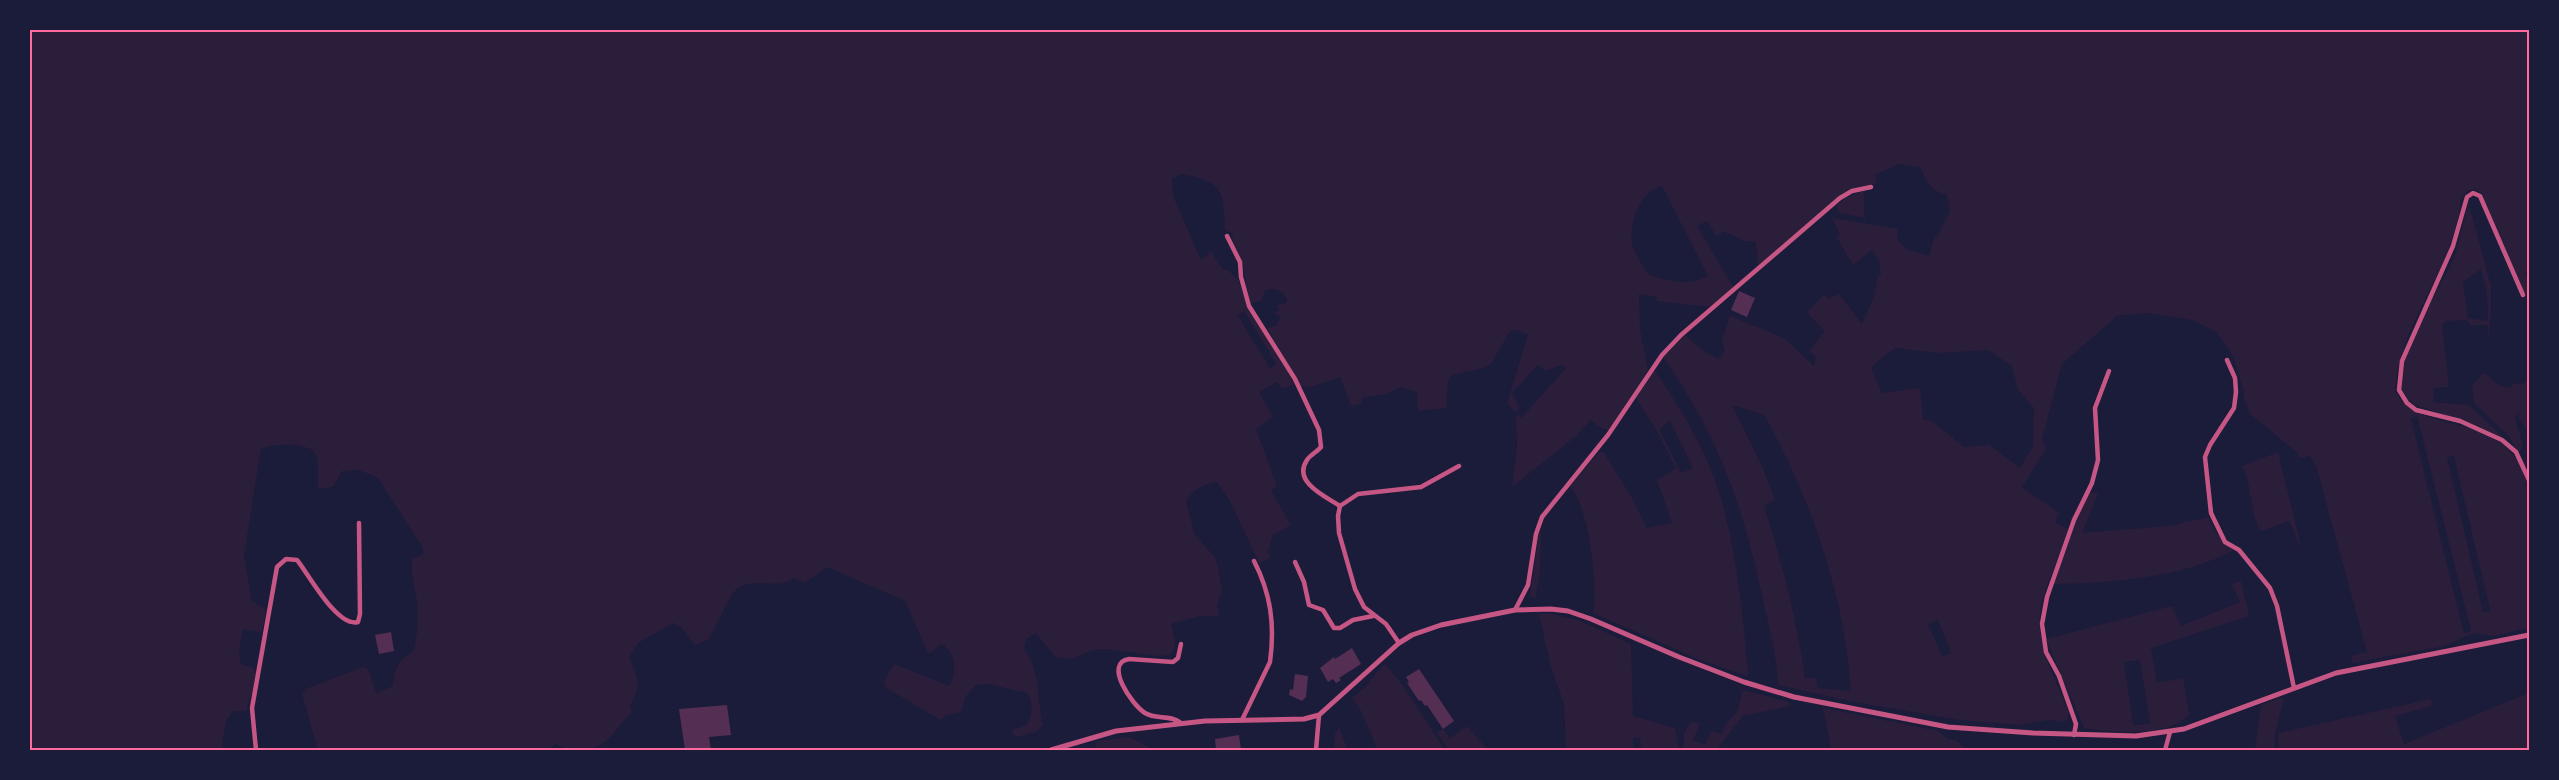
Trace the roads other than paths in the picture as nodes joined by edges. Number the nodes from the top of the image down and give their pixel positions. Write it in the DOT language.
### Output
graph roads {
  1 [pos="1871,187"];
  2 [pos="1227,236"];
  3 [pos="2523,295"];
  4 [pos="2226,360"];
  5 [pos="2109,372"];
  6 [pos="1459,466"];
  7 [pos="2529,480"];
  8 [pos="1340,506"];
  9 [pos="358,522"];
  10 [pos="1254,561"];
  11 [pos="1295,562"];
  12 [pos="1515,610"];
  13 [pos="1373,616"];
  14 [pos="2529,635"];
  15 [pos="1399,643"];
  16 [pos="1181,644"];
  17 [pos="2294,688"];
  18 [pos="1319,714"];
  19 [pos="1242,720"];
  20 [pos="1181,723"];
  21 [pos="2170,732"];
  22 [pos="2074,735"];
  23 [pos="256,750"];
  24 [pos="1051,750"];
  25 [pos="1316,750"];
  26 [pos="2165,750"];
  1 -- 12 [label="street"];
  2 -- 8 [label="street"];
  3 -- 7 [label="street"];
  4 -- 17 [label="street"];
  5 -- 22 [label="street"];
  6 -- 8 [label="street"];
  8 -- 13 [label="street"];
  9 -- 23 [label="street"];
  10 -- 19 [label="street"];
  11 -- 13 [label="street"];
  12 -- 15 [label="street"];
  12 -- 22 [label="street"];
  13 -- 15 [label="street"];
  14 -- 17 [label="street"];
  15 -- 18 [label="street"];
  16 -- 20 [label="street"];
  17 -- 21 [label="street"];
  18 -- 19 [label="street"];
  18 -- 25 [label="street"];
  19 -- 20 [label="street"];
  20 -- 24 [label="street"];
  21 -- 22 [label="street"];
  21 -- 26 [label="street"];
}
